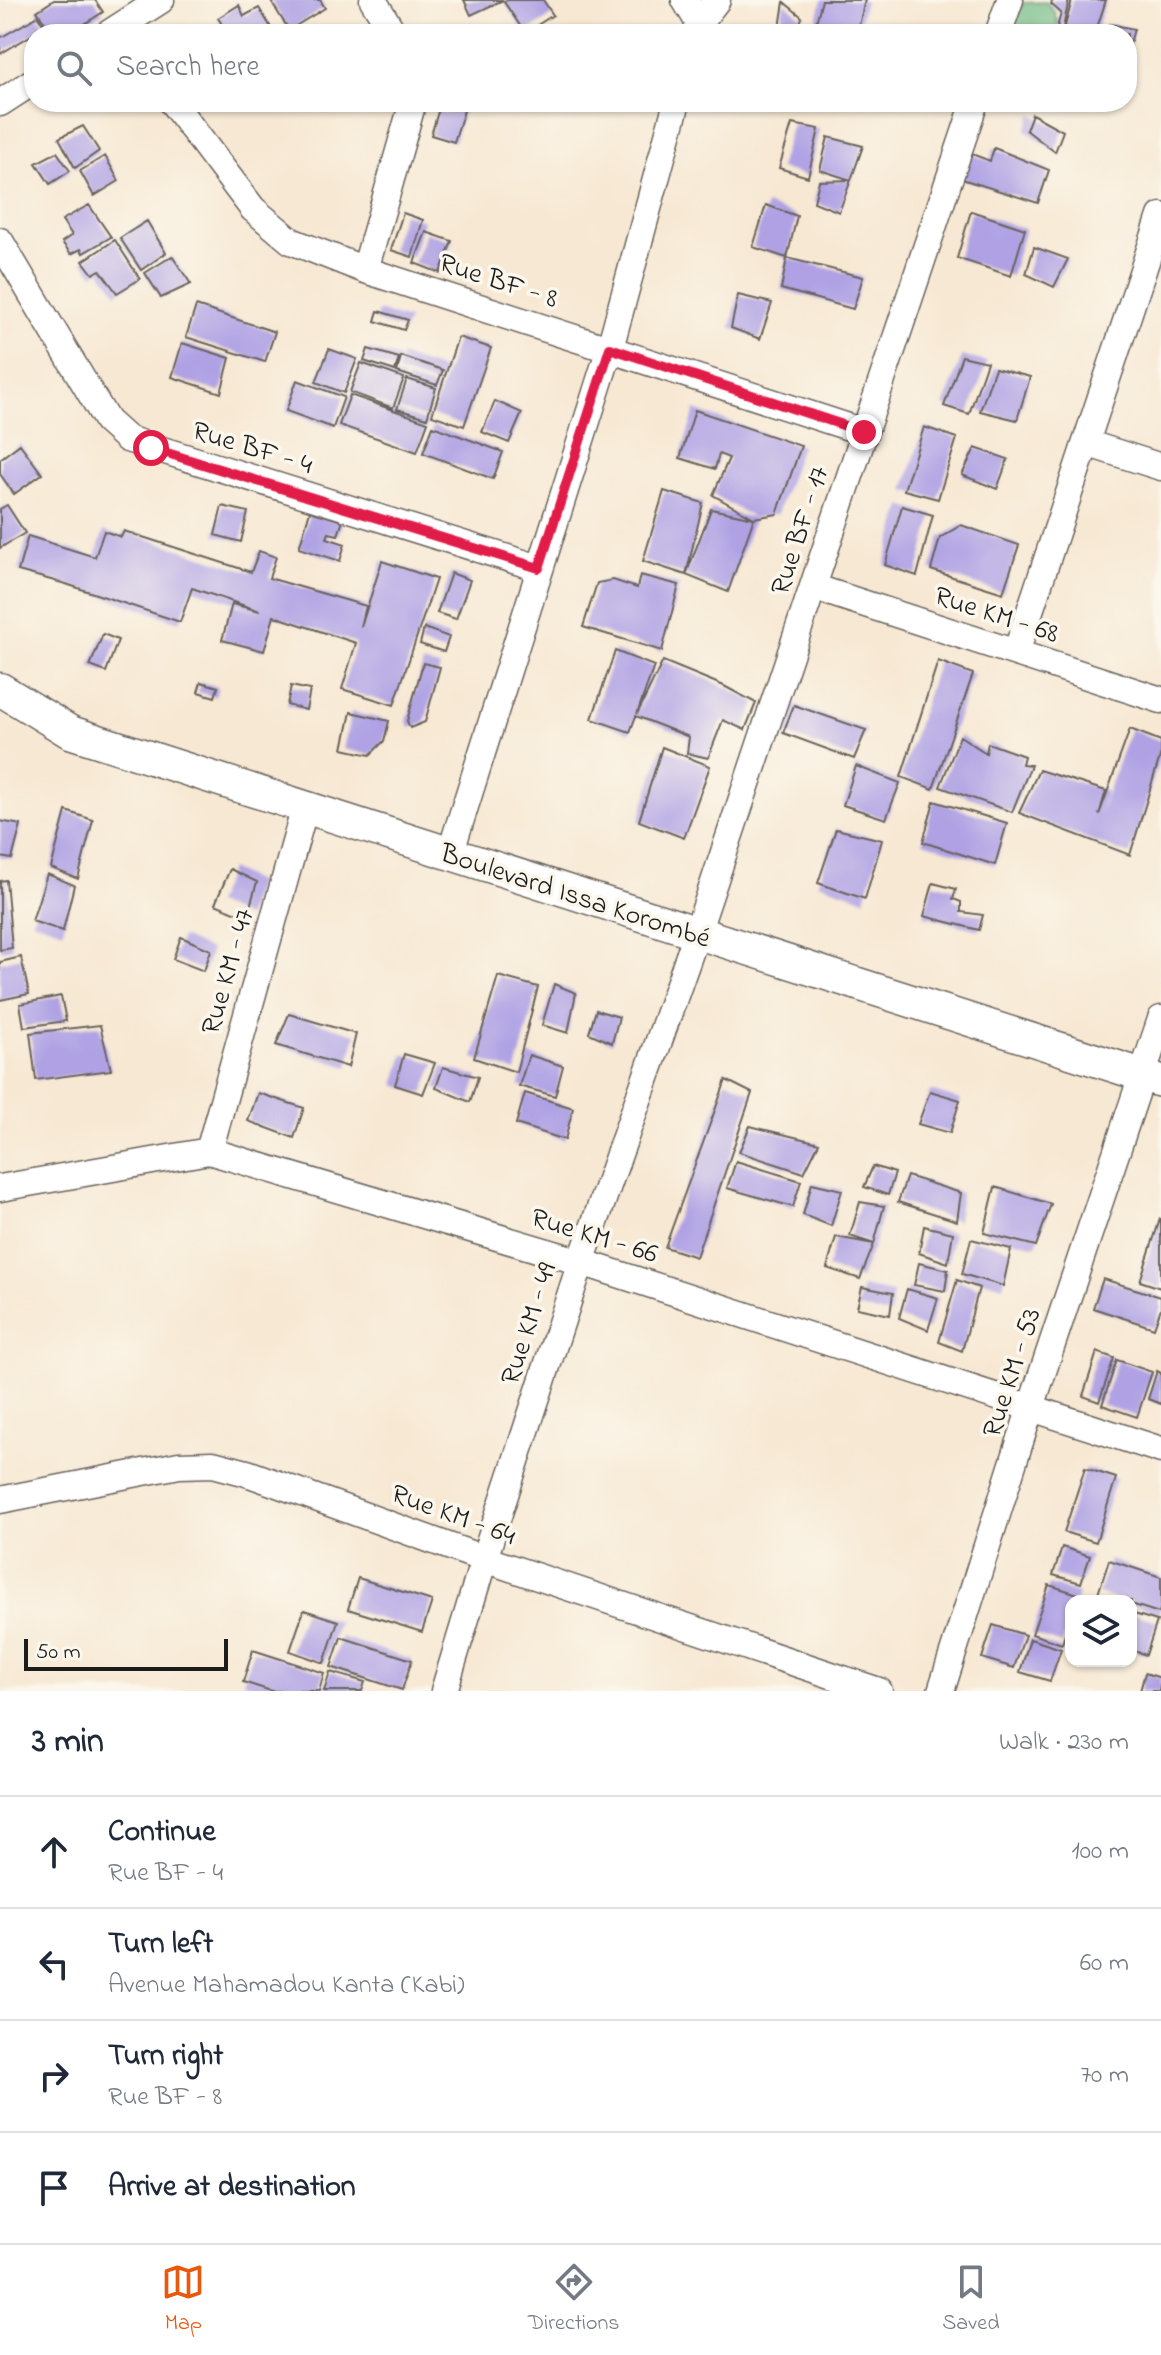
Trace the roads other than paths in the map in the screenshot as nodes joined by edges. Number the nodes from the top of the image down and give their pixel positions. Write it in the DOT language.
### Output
graph roads {
  1 [pos="161,0"];
  2 [pos="373,0"];
  3 [pos="685,0"];
  4 [pos="717,0"];
  5 [pos="1010,0"];
  6 [pos="126,24"];
  7 [pos="388,24"];
  8 [pos="696,24"];
  9 [pos="701,24"];
  10 [pos="1002,24"];
  11 [pos="24,87"];
  12 [pos="0,103"];
  13 [pos="180,112"];
  14 [pos="410,112"];
  15 [pos="674,112"];
  16 [pos="972,112"];
  17 [pos="1160,222"];
  18 [pos="0,241"];
  19 [pos="365,270"];
  20 [pos="610,348"];
  21 [pos="864,432"];
  22 [pos="1086,443"];
  23 [pos="1161,467"];
  24 [pos="539,568"];
  25 [pos="813,587"];
  26 [pos="1016,653"];
  27 [pos="0,689"];
  28 [pos="1161,700"];
  29 [pos="305,807"];
  30 [pos="450,854"];
  31 [pos="697,933"];
  32 [pos="1161,1019"];
  33 [pos="1152,1078"];
  34 [pos="209,1151"];
  35 [pos="0,1188"];
  36 [pos="581,1262"];
  37 [pos="1031,1407"];
  38 [pos="1161,1450"];
  39 [pos="0,1500"];
  40 [pos="484,1559"];
  41 [pos="444,1691"];
  42 [pos="879,1691"];
  43 [pos="941,1691"];
  1 -- 6 [label="street"];
  2 -- 7 [label="street"];
  3 -- 8 [label="street"];
  4 -- 9 [label="street"];
  5 -- 10 [label="street"];
  11 -- 12 [label="street"];
  13 -- 19 [label="street, Rue BF - 8"];
  14 -- 19 [label="street"];
  15 -- 20 [label="street"];
  16 -- 21 [label="street, Rue BF - 17"];
  17 -- 22 [label="street"];
  18 -- 24 [label="street, Rue BF - 4"];
  19 -- 20 [label="street, Rue BF - 8"];
  20 -- 21 [label="street, Rue BF - 8"];
  20 -- 24 [label="street"];
  21 -- 25 [label="street, Rue BF - 17"];
  22 -- 23 [label="street"];
  22 -- 26 [label="street"];
  24 -- 30 [label="street"];
  25 -- 26 [label="street, Rue KM - 68"];
  25 -- 31 [label="street, Rue BF - 17"];
  26 -- 28 [label="street, Rue KM - 68"];
  27 -- 29 [label="street, Boulevard Issa Korombé"];
  29 -- 30 [label="street, Boulevard Issa Korombé"];
  29 -- 34 [label="street, Rue KM - 47"];
  30 -- 31 [label="street, Boulevard Issa Korombé"];
  31 -- 33 [label="street, Boulevard Issa Korombé"];
  31 -- 36 [label="street, Rue KM - 49"];
  32 -- 33 [label="street, Rue KM - 53"];
  33 -- 37 [label="street, Rue KM - 53"];
  34 -- 35 [label="street, Rue KM - 66"];
  34 -- 36 [label="street, Rue KM - 66"];
  36 -- 37 [label="street, Rue KM - 66"];
  36 -- 40 [label="street, Rue KM - 49"];
  37 -- 38 [label="street, Rue KM - 66"];
  37 -- 43 [label="street, Rue KM - 53"];
  39 -- 40 [label="street, Rue KM - 64"];
  40 -- 41 [label="street, Rue KM - 49"];
  40 -- 42 [label="street, Rue KM - 64"];
}
